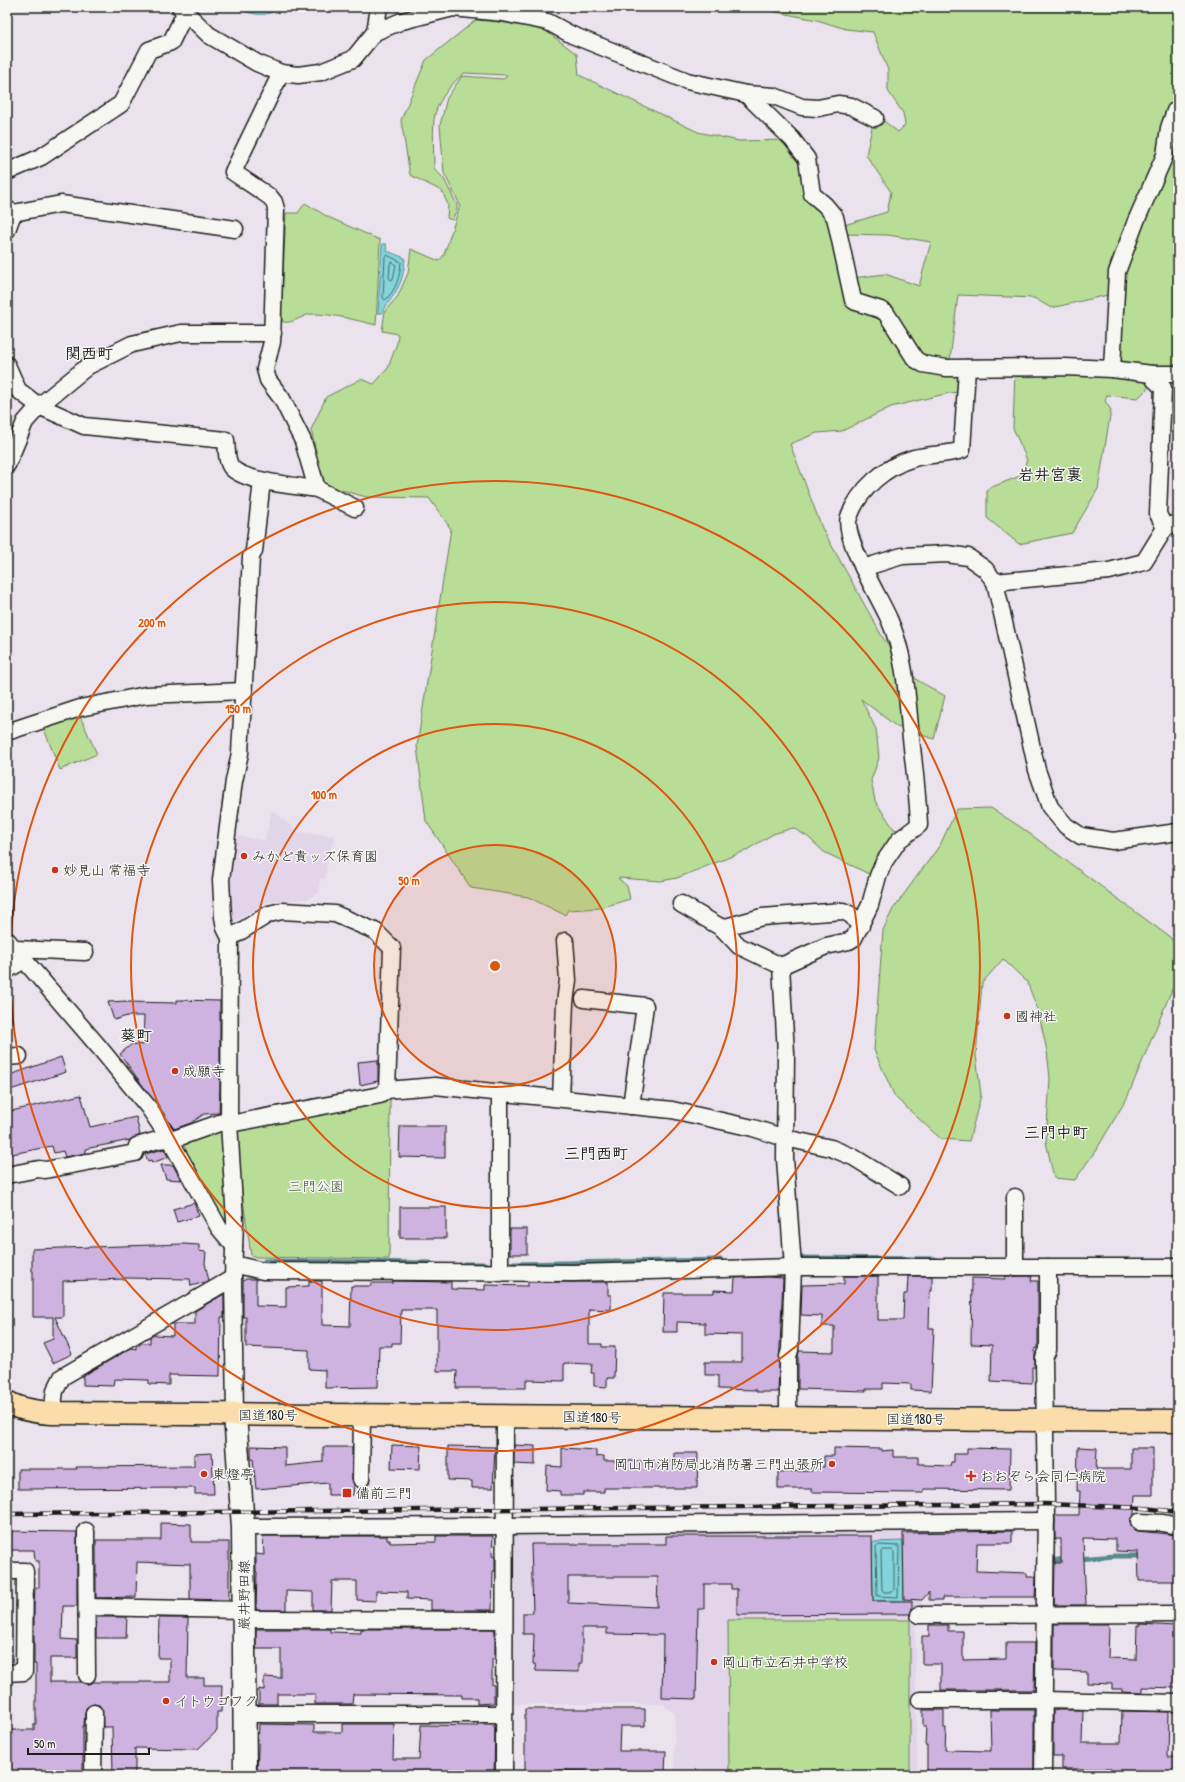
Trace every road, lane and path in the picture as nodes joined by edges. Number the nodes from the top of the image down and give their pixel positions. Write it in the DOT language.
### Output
graph roads {
  1 [pos="379,7"];
  2 [pos="182,10"];
  3 [pos="375,32"];
  4 [pos="282,73"];
  5 [pos="746,94"];
  6 [pos="1178,109"];
  7 [pos="875,118"];
  8 [pos="7,172"];
  9 [pos="10,211"];
  10 [pos="235,229"];
  11 [pos="7,230"];
  12 [pos="272,333"];
  13 [pos="7,365"];
  14 [pos="967,368"];
  15 [pos="1112,369"];
  16 [pos="1152,374"];
  17 [pos="1178,374"];
  18 [pos="39,406"];
  19 [pos="7,464"];
  20 [pos="262,481"];
  21 [pos="317,488"];
  22 [pos="355,508"];
  23 [pos="1171,525"];
  24 [pos="864,568"];
  25 [pos="995,582"];
  26 [pos="244,691"];
  27 [pos="7,732"];
  28 [pos="1178,832"];
  29 [pos="680,904"];
  30 [pos="861,926"];
  31 [pos="722,928"];
  32 [pos="230,938"];
  33 [pos="565,941"];
  34 [pos="15,950"];
  35 [pos="85,952"];
  36 [pos="780,966"];
  37 [pos="7,970"];
  38 [pos="584,999"];
  39 [pos="387,1090"];
  40 [pos="500,1092"];
  41 [pos="561,1098"];
  42 [pos="630,1106"];
  43 [pos="229,1122"];
  44 [pos="169,1138"];
  45 [pos="785,1138"];
  46 [pos="7,1174"];
  47 [pos="900,1186"];
  48 [pos="1015,1197"];
  49 [pos="234,1246"];
  50 [pos="1016,1262"];
  51 [pos="793,1267"];
  52 [pos="1048,1267"];
  53 [pos="1178,1267"];
  54 [pos="233,1271"];
  55 [pos="500,1272"];
  56 [pos="7,1402"];
  57 [pos="52,1413"];
  58 [pos="234,1415"];
  59 [pos="362,1415"];
  60 [pos="505,1416"];
  61 [pos="788,1419"];
  62 [pos="1045,1420"];
  63 [pos="1178,1421"];
  64 [pos="361,1478"];
  65 [pos="1046,1521"];
  66 [pos="1139,1522"];
  67 [pos="243,1526"];
  68 [pos="505,1526"];
  69 [pos="1175,1526"];
  70 [pos="86,1531"];
  71 [pos="7,1571"];
  72 [pos="87,1607"];
  73 [pos="1045,1614"];
  74 [pos="1178,1614"];
  75 [pos="244,1615"];
  76 [pos="919,1615"];
  77 [pos="504,1620"];
  78 [pos="7,1673"];
  79 [pos="87,1675"];
  80 [pos="920,1700"];
  81 [pos="1044,1700"];
  82 [pos="1178,1703"];
  83 [pos="94,1713"];
  84 [pos="245,1714"];
  85 [pos="504,1714"];
  86 [pos="93,1775"];
  87 [pos="245,1775"];
  88 [pos="504,1775"];
  89 [pos="1043,1775"];
  1 -- 3 [label="street"];
  2 -- 4 [label="street"];
  2 -- 8 [label="street"];
  3 -- 4 [label="street"];
  3 -- 5 [label="street"];
  4 -- 12 [label="street"];
  5 -- 7 [label="street"];
  5 -- 14 [label="street"];
  6 -- 15 [label="street"];
  9 -- 10 [label="street"];
  9 -- 11 [label="street"];
  12 -- 18 [label="street"];
  12 -- 21 [label="street"];
  13 -- 18 [label="street"];
  14 -- 15 [label="street"];
  14 -- 24 [label="street"];
  15 -- 16 [label="street"];
  16 -- 17 [label="street"];
  16 -- 23 [label="street"];
  18 -- 19 [label="street"];
  18 -- 20 [label="street"];
  20 -- 21 [label="street"];
  20 -- 26 [label="street"];
  21 -- 22 [label="street"];
  23 -- 25 [label="street"];
  24 -- 25 [label="street"];
  24 -- 30 [label="street"];
  25 -- 28 [label="street"];
  26 -- 27 [label="street"];
  26 -- 32 [label="street"];
  29 -- 31 [label="street"];
  30 -- 31 [label="street"];
  30 -- 36 [label="street"];
  31 -- 36 [label="street"];
  32 -- 39 [label="street"];
  32 -- 43 [label="street"];
  33 -- 41 [label="street"];
  34 -- 35 [label="street"];
  34 -- 37 [label="street"];
  34 -- 44 [label="street"];
  36 -- 45 [label="street"];
  38 -- 42 [label="street"];
  39 -- 40 [label="street"];
  39 -- 43 [label="street"];
  40 -- 41 [label="street"];
  40 -- 55 [label="street"];
  41 -- 42 [label="street"];
  42 -- 45 [label="street"];
  43 -- 44 [label="street"];
  43 -- 49 [label="street"];
  44 -- 46 [label="street"];
  44 -- 49 [label="street"];
  45 -- 47 [label="street"];
  45 -- 51 [label="street"];
  48 -- 50 [label="street"];
  49 -- 54 [label="street"];
  50 -- 51 [label="street"];
  50 -- 52 [label="street"];
  51 -- 55 [label="street"];
  51 -- 61 [label="street"];
  52 -- 53 [label="street"];
  52 -- 62 [label="street"];
  54 -- 55 [label="street"];
  54 -- 57 [label="street"];
  54 -- 58 [label="street"];
  56 -- 57 [label="highway, 国道180号"];
  57 -- 58 [label="highway, 国道180号"];
  58 -- 59 [label="highway, 国道180号"];
  58 -- 67 [label="main road, 巌井野田線"];
  59 -- 60 [label="highway, 国道180号"];
  59 -- 64 [label="street"];
  60 -- 61 [label="highway, 国道180号"];
  60 -- 68 [label="street"];
  61 -- 62 [label="highway, 国道180号"];
  62 -- 63 [label="highway, 国道180号"];
  62 -- 65 [label="street"];
  65 -- 68 [label="street"];
  65 -- 73 [label="street"];
  66 -- 69 [label="street"];
  67 -- 68 [label="street"];
  67 -- 75 [label="main road, 巌井野田線"];
  68 -- 77 [label="street"];
  70 -- 72 [label="street"];
  71 -- 78 [label="street"];
  72 -- 75 [label="street"];
  72 -- 79 [label="street"];
  73 -- 74 [label="street"];
  73 -- 76 [label="street"];
  73 -- 81 [label="street"];
  75 -- 77 [label="street"];
  75 -- 84 [label="main road, 巌井野田線"];
  77 -- 85 [label="street"];
  80 -- 81 [label="street"];
  81 -- 82 [label="street"];
  81 -- 89 [label="street"];
  83 -- 86 [label="street"];
  84 -- 85 [label="street"];
  84 -- 87 [label="main road, 巌井野田線"];
  85 -- 88 [label="street"];
}
